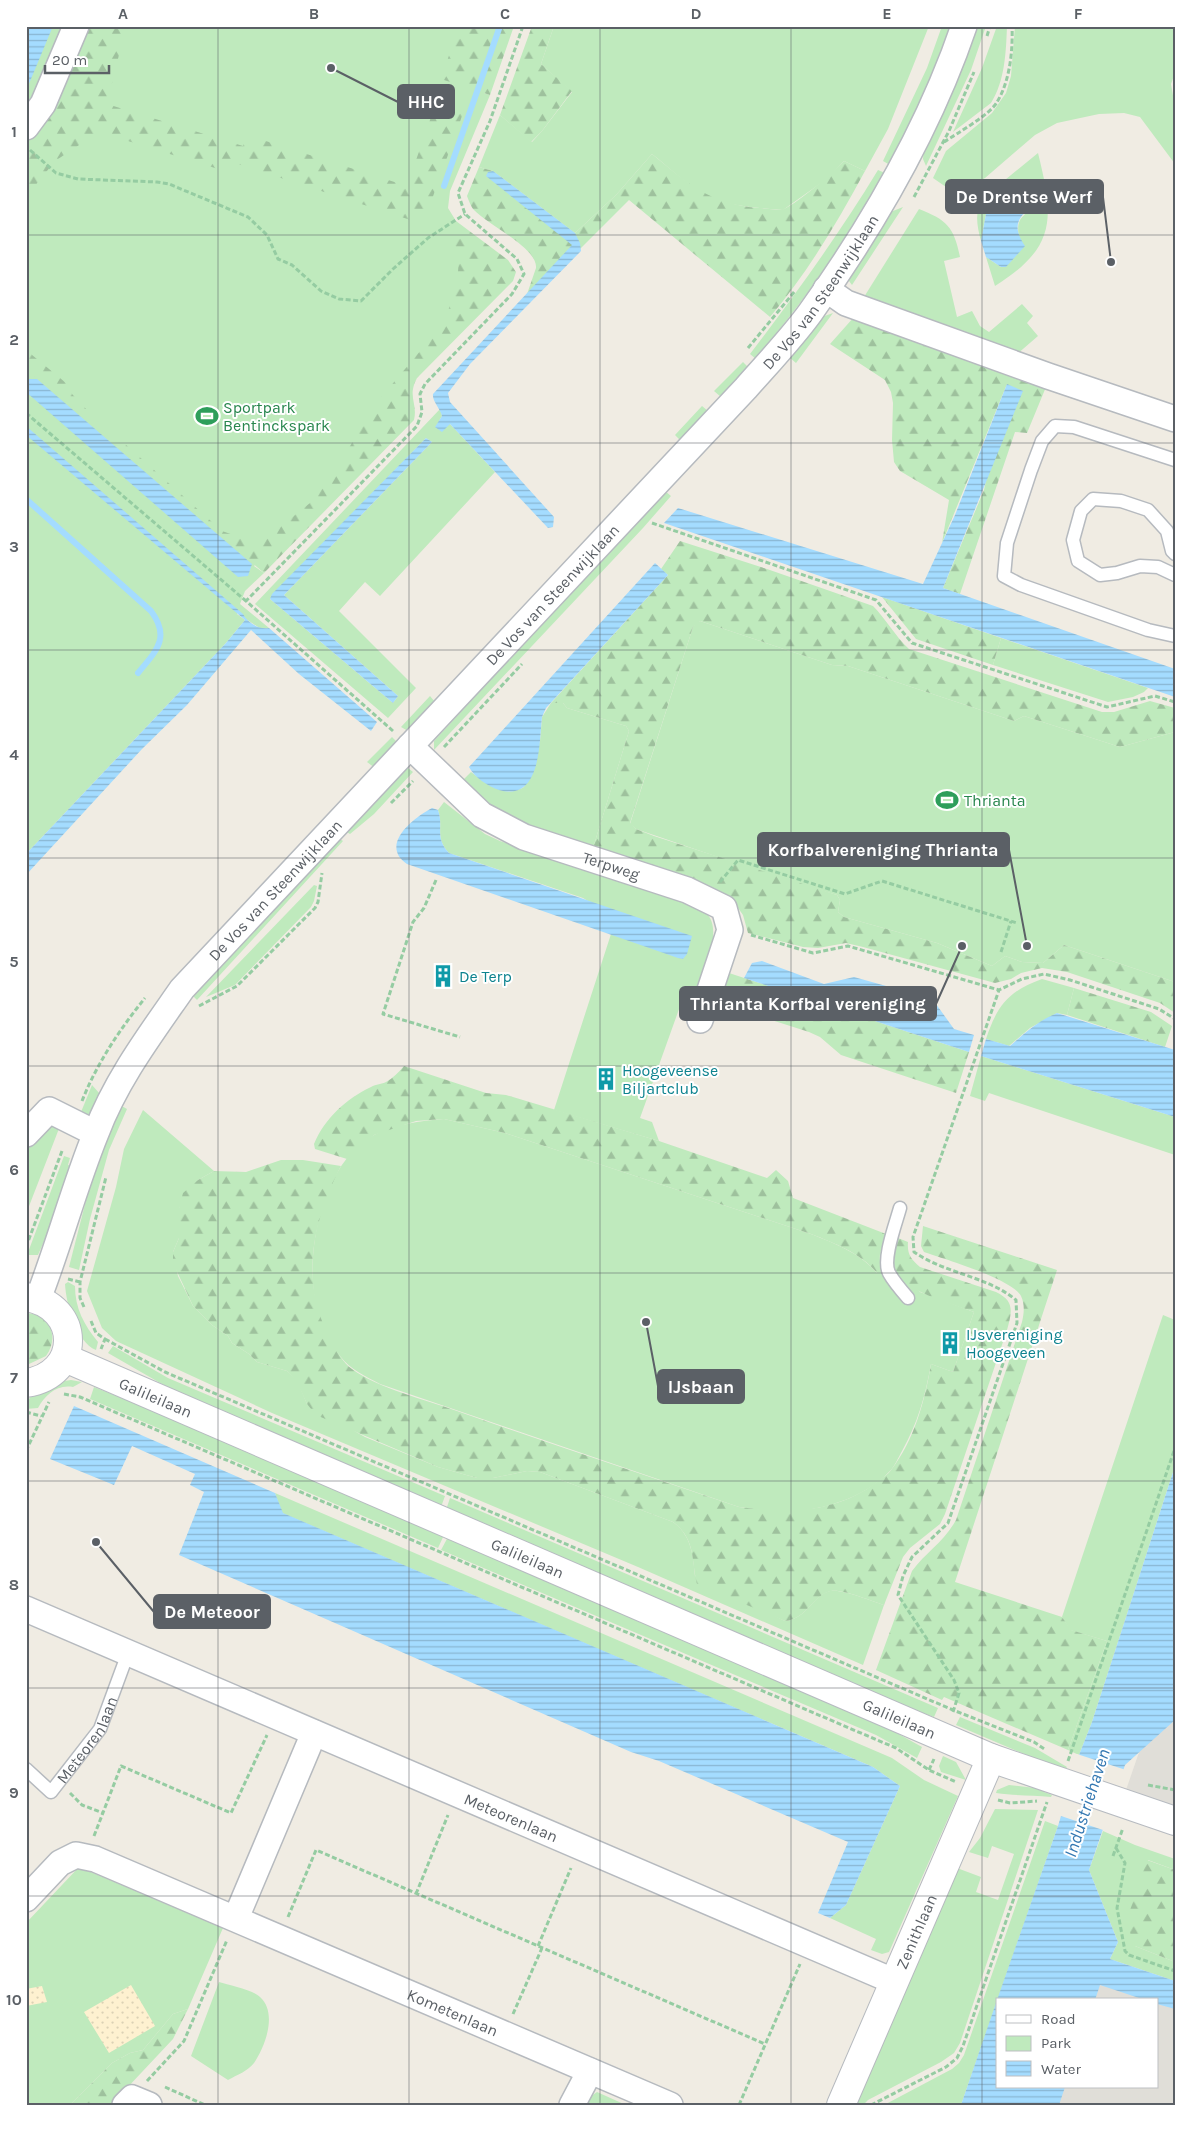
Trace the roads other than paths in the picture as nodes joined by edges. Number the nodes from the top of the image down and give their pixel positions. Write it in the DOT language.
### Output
graph roads {
  1 [pos="76,26"];
  2 [pos="964,26"];
  3 [pos="26,127"];
  4 [pos="826,289"];
  5 [pos="1175,419"];
  6 [pos="1175,460"];
  7 [pos="1175,554"];
  8 [pos="1175,575"];
  9 [pos="1175,636"];
  10 [pos="410,746"];
  11 [pos="700,1020"];
  12 [pos="96,1133"];
  13 [pos="26,1134"];
  14 [pos="900,1208"];
  15 [pos="32,1298"];
  16 [pos="908,1298"];
  17 [pos="65,1358"];
  18 [pos="26,1383"];
  19 [pos="26,1609"];
  20 [pos="128,1653"];
  21 [pos="314,1733"];
  22 [pos="991,1758"];
  23 [pos="26,1769"];
  24 [pos="1175,1821"];
  25 [pos="26,1899"];
  26 [pos="236,1918"];
  27 [pos="893,1981"];
  28 [pos="590,2071"];
  29 [pos="572,2105"];
  30 [pos="670,2105"];
  31 [pos="841,2105"];
  1 -- 3 [label="street"];
  2 -- 4 [label="street, De Vos van Steenwijklaan"];
  4 -- 5 [label="street"];
  4 -- 10 [label="street, De Vos van Steenwijklaan"];
  6 -- 9 [label="lane"];
  7 -- 8 [label="lane"];
  10 -- 11 [label="street, Terpweg"];
  10 -- 12 [label="street, De Vos van Steenwijklaan"];
  12 -- 13 [label="street"];
  12 -- 15 [label="street, De Vos van Steenwijklaan"];
  14 -- 16 [label="lane"];
  15 -- 17 [label="main road"];
  17 -- 18 [label="main road"];
  17 -- 22 [label="main road, Galileilaan"];
  19 -- 20 [label="street, Meteorenlaan"];
  20 -- 21 [label="street, Meteorenlaan"];
  20 -- 23 [label="lane, Meteorenlaan"];
  21 -- 26 [label="street"];
  21 -- 27 [label="street, Meteorenlaan"];
  22 -- 24 [label="main road, Galileilaan"];
  22 -- 27 [label="main road, Zenithlaan"];
  25 -- 26 [label="street, Kometenlaan"];
  26 -- 28 [label="street, Kometenlaan"];
  27 -- 31 [label="main road, Zenithlaan"];
  28 -- 29 [label="street"];
  28 -- 30 [label="street, Kometenlaan"];
}
